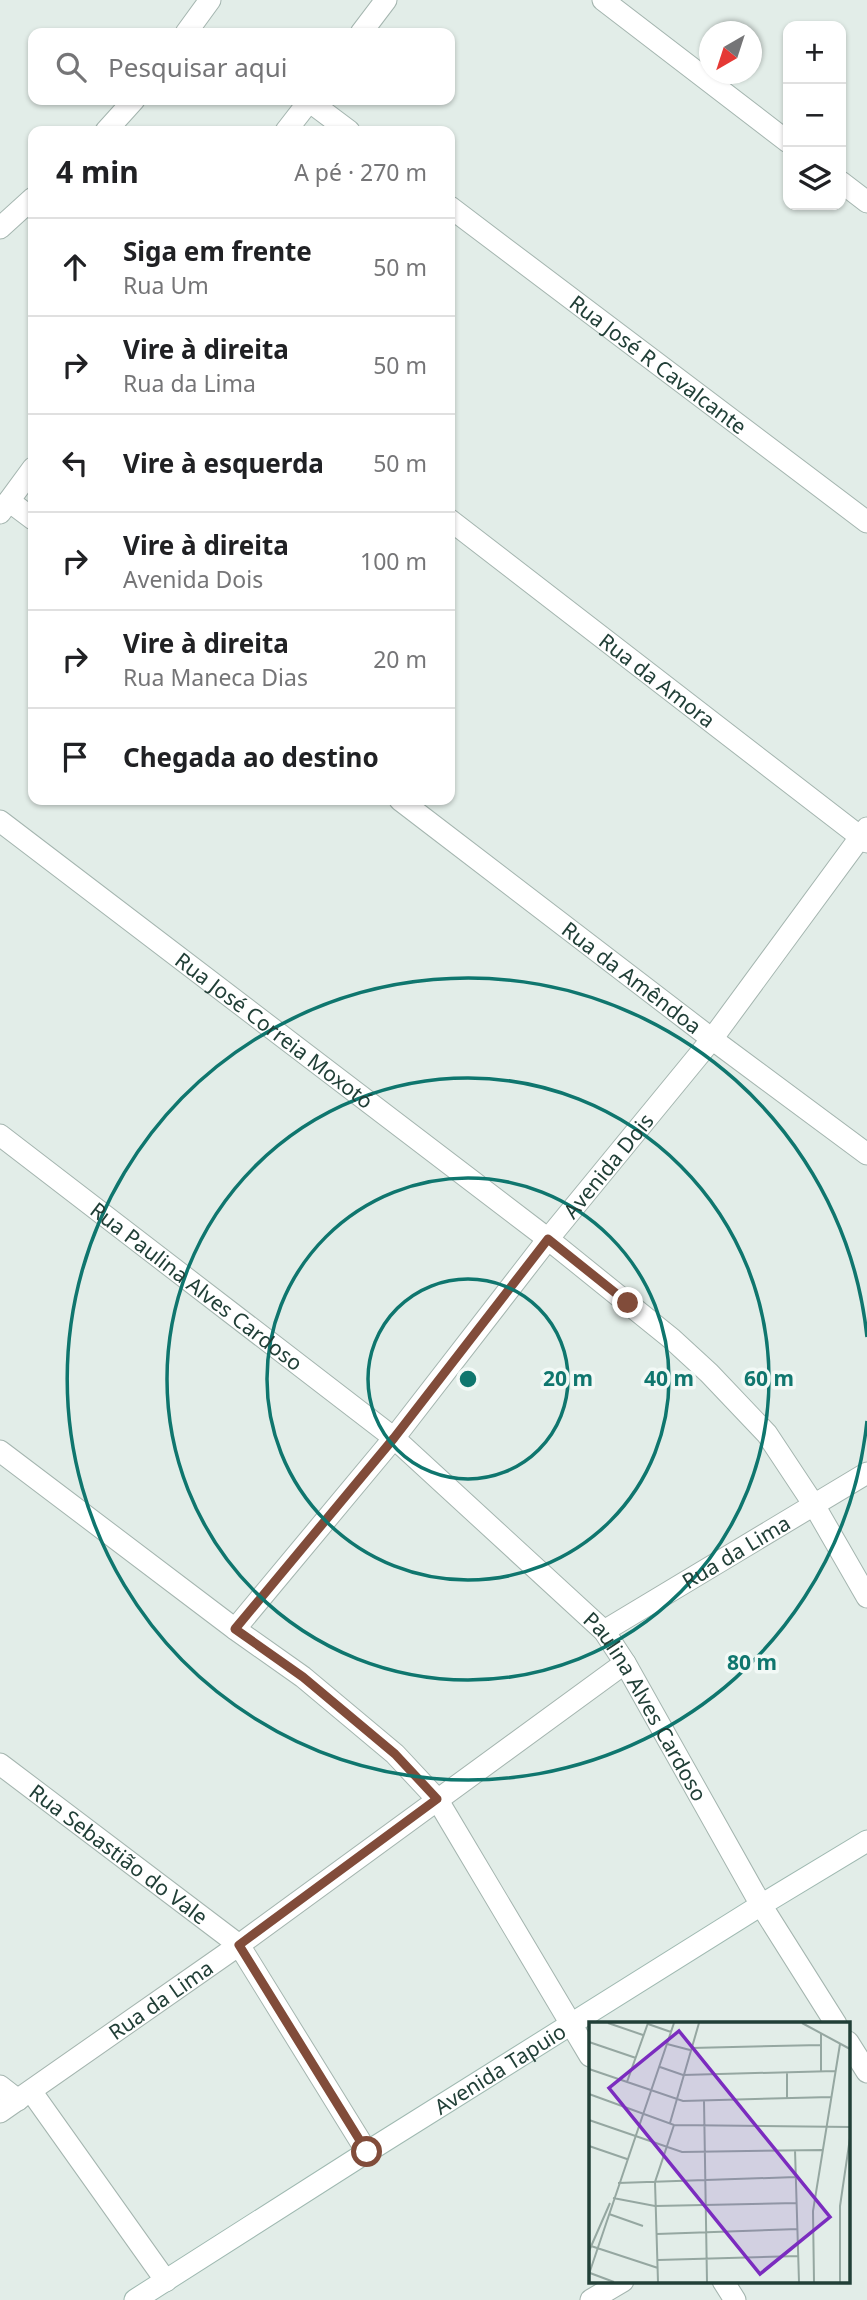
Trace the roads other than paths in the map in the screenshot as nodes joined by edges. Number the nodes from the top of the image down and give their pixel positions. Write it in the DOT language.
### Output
graph roads {
  1 [pos="211,0"];
  2 [pos="386,0"];
  3 [pos="603,0"];
  4 [pos="190,28"];
  5 [pos="364,28"];
  6 [pos="129,105"];
  7 [pos="306,105"];
  8 [pos="316,105"];
  9 [pos="111,126"];
  10 [pos="290,126"];
  11 [pos="343,126"];
  12 [pos="783,138"];
  13 [pos="846,186"];
  14 [pos="867,202"];
  15 [pos="28,203"];
  16 [pos="455,211"];
  17 [pos="0,228"];
  18 [pos="28,475"];
  19 [pos="5,507"];
  20 [pos="28,517"];
  21 [pos="867,522"];
  22 [pos="455,524"];
  23 [pos="407,805"];
  24 [pos="0,821"];
  25 [pos="865,835"];
  26 [pos="712,1039"];
  27 [pos="0,1135"];
  28 [pos="867,1154"];
  29 [pos="548,1239"];
  30 [pos="394,1438"];
  31 [pos="0,1451"];
  32 [pos="867,1473"];
  33 [pos="814,1505"];
  34 [pos="867,1597"];
  35 [pos="235,1629"];
  36 [pos="604,1632"];
  37 [pos="625,1663"];
  38 [pos="0,1763"];
  39 [pos="437,1799"];
  40 [pos="867,1841"];
  41 [pos="761,1905"];
  42 [pos="239,1945"];
  43 [pos="835,2022"];
  44 [pos="572,2024"];
  45 [pos="850,2045"];
  46 [pos="589,2054"];
  47 [pos="867,2072"];
  48 [pos="0,2086"];
  49 [pos="24,2095"];
  50 [pos="0,2112"];
  51 [pos="367,2152"];
  52 [pos="166,2281"];
  53 [pos="620,2282"];
  54 [pos="724,2282"];
  55 [pos="135,2300"];
  56 [pos="591,2300"];
  57 [pos="735,2300"];
  1 -- 4 [label="street"];
  2 -- 5 [label="street"];
  3 -- 12 [label="street"];
  6 -- 9 [label="street"];
  7 -- 10 [label="street"];
  8 -- 11 [label="street"];
  13 -- 14 [label="street"];
  15 -- 17 [label="street"];
  16 -- 21 [label="street, Rua José R Cavalcante"];
  18 -- 19 [label="street"];
  19 -- 20 [label="street"];
  22 -- 25 [label="street, Rua da Amora"];
  23 -- 26 [label="street, Rua da Amêndoa"];
  24 -- 29 [label="street, Rua José Correia Moxotó"];
  25 -- 26 [label="street, Avenida Dois"];
  26 -- 28 [label="street, Rua da Amêndoa"];
  26 -- 29 [label="street, Avenida Dois"];
  27 -- 30 [label="street, Rua Paulina Alves Cardoso"];
  29 -- 30 [label="street, Avenida Dois"];
  29 -- 33 [label="street, Rua José Correia Moxotó"];
  30 -- 35 [label="street, Avenida Dois"];
  30 -- 36 [label="street, Paulina Alves Cardoso"];
  31 -- 35 [label="street"];
  32 -- 33 [label="street, Rua da Lima"];
  33 -- 34 [label="street, Rua José Correia Moxotó"];
  33 -- 36 [label="street, Rua da Lima"];
  35 -- 39 [label="street"];
  36 -- 37 [label="street, Paulina Alves Cardoso"];
  37 -- 39 [label="street, Rua da Lima"];
  37 -- 41 [label="street, Paulina Alves Cardoso"];
  38 -- 42 [label="street, Rua Sebastião do Vale"];
  39 -- 42 [label="street, Rua da Lima"];
  39 -- 44 [label="street"];
  40 -- 41 [label="street, Avenida Tapuio"];
  41 -- 43 [label="street, Paulina Alves Cardoso"];
  41 -- 44 [label="street, Avenida Tapuio"];
  42 -- 49 [label="street, Rua da Lima"];
  42 -- 51 [label="street"];
  44 -- 46 [label="street"];
  44 -- 51 [label="street, Avenida Tapuio"];
  45 -- 47 [label="street"];
  48 -- 49 [label="street"];
  49 -- 50 [label="street, Rua da Lima"];
  49 -- 52 [label="street"];
  51 -- 52 [label="street, Avenida Tapuio"];
  52 -- 55 [label="street, Avenida Tapuio"];
  53 -- 56 [label="street"];
  54 -- 57 [label="street"];
}
